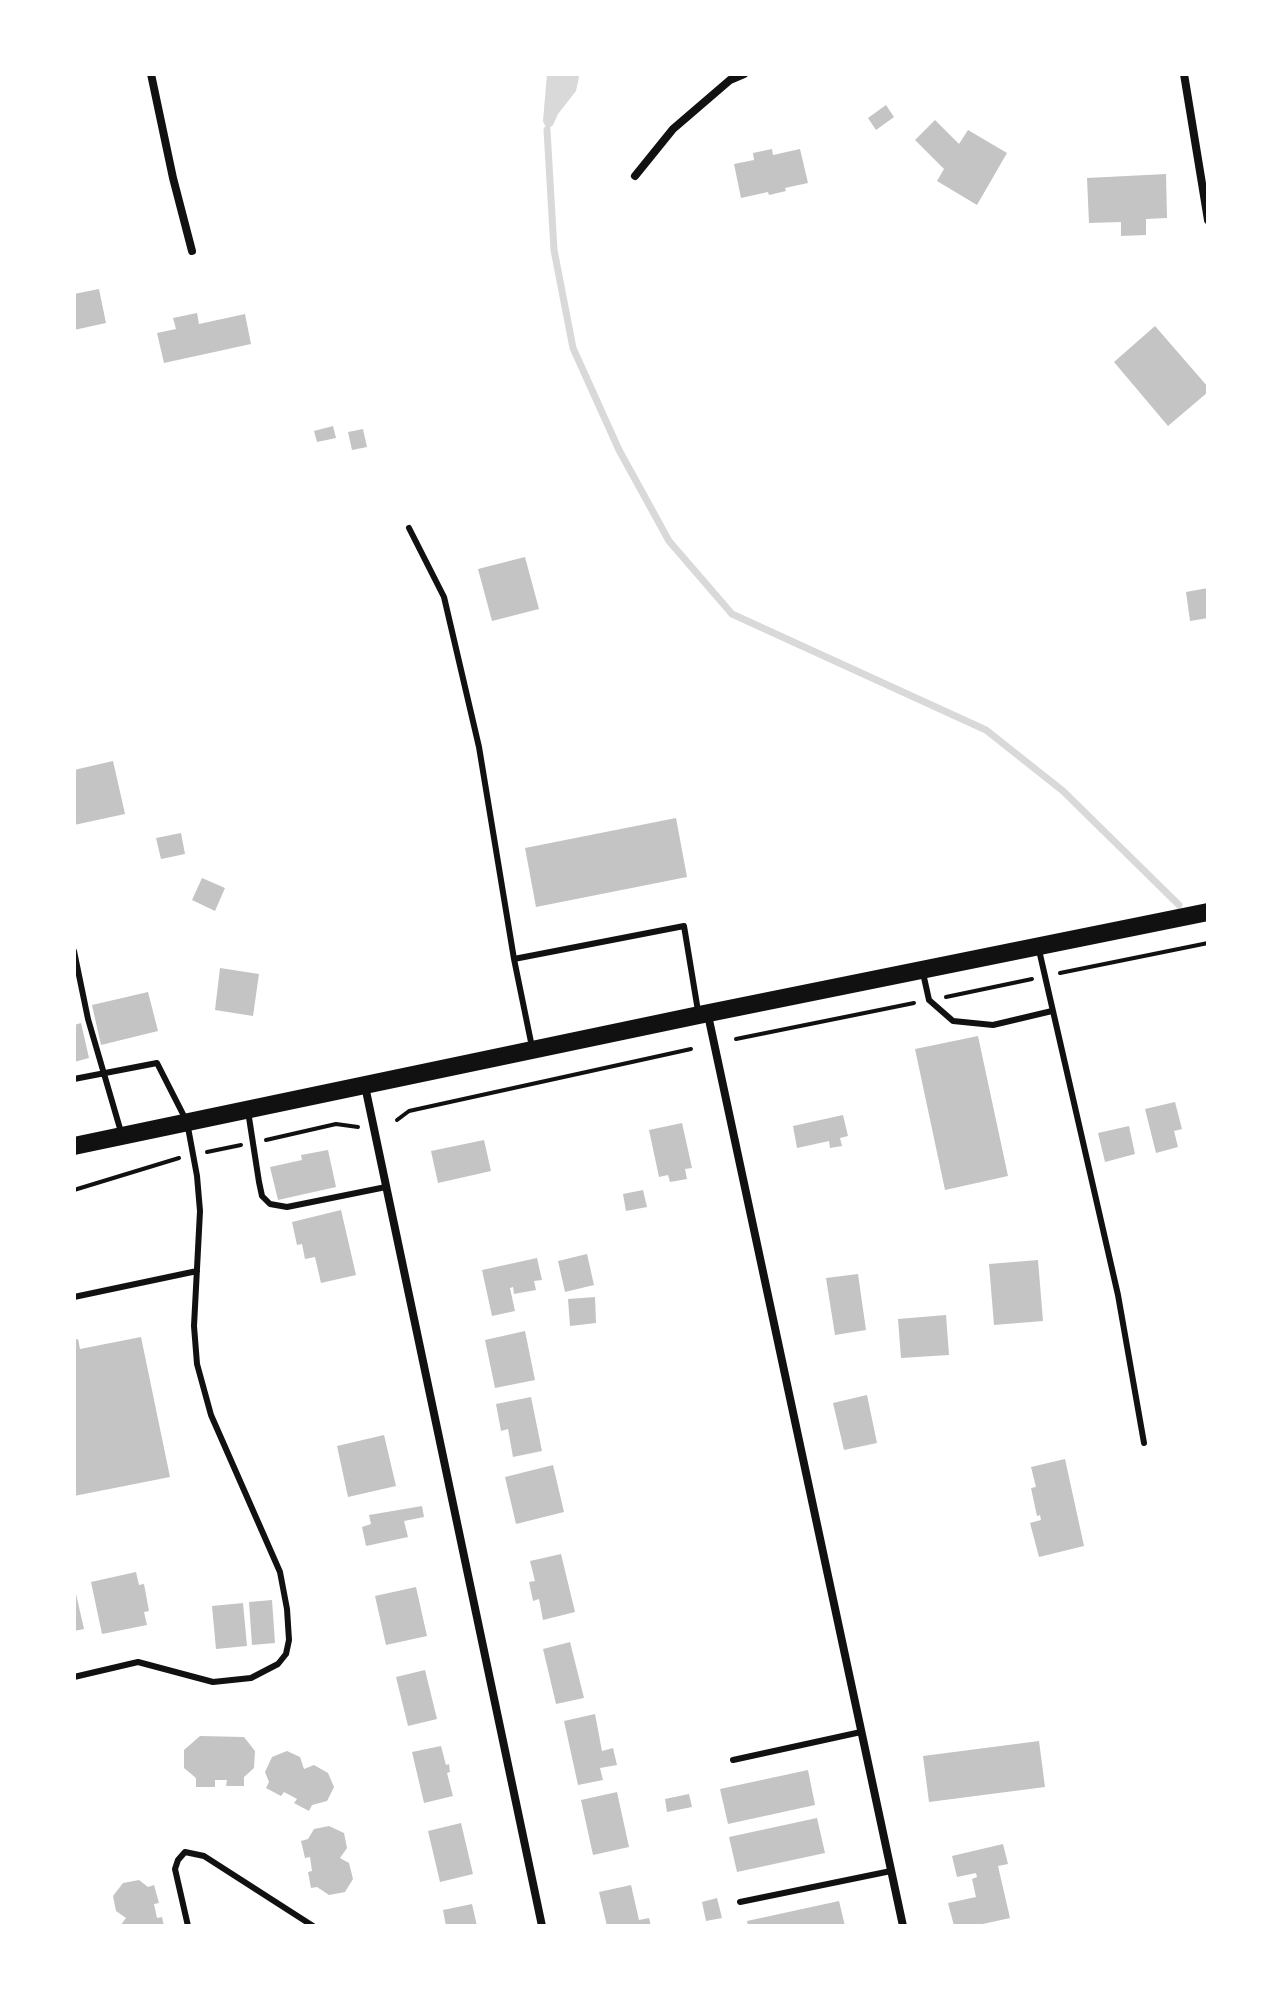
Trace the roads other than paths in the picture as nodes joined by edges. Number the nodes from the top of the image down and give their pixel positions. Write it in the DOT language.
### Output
graph roads {
  1 [pos="151,74"];
  2 [pos="744,74"];
  3 [pos="1184,74"];
  4 [pos="635,176"];
  5 [pos="1208,220"];
  6 [pos="192,251"];
  7 [pos="409,528"];
  8 [pos="1208,912"];
  9 [pos="1038,946"];
  10 [pos="74,951"];
  11 [pos="514,959"];
  12 [pos="923,970"];
  13 [pos="1052,1011"];
  14 [pos="703,1014"];
  15 [pos="533,1050"];
  16 [pos="104,1072"];
  17 [pos="74,1079"];
  18 [pos="365,1085"];
  19 [pos="248,1110"];
  20 [pos="187,1122"];
  21 [pos="122,1136"];
  22 [pos="74,1146"];
  23 [pos="386,1187"];
  24 [pos="197,1271"];
  25 [pos="74,1297"];
  26 [pos="1144,1443"];
  27 [pos="74,1677"];
  28 [pos="861,1732"];
  29 [pos="733,1760"];
  30 [pos="891,1871"];
  31 [pos="740,1902"];
  32 [pos="188,1926"];
  33 [pos="313,1926"];
  34 [pos="542,1926"];
  35 [pos="903,1926"];
  1 -- 6 [label="street"];
  2 -- 4 [label="street"];
  3 -- 5 [label="street"];
  7 -- 11 [label="lane"];
  8 -- 9 [label="main road"];
  9 -- 12 [label="main road"];
  9 -- 13 [label="lane"];
  10 -- 16 [label="lane"];
  11 -- 14 [label="lane"];
  11 -- 15 [label="lane"];
  12 -- 13 [label="lane"];
  12 -- 14 [label="main road"];
  13 -- 26 [label="lane"];
  14 -- 15 [label="main road"];
  14 -- 28 [label="street"];
  15 -- 18 [label="main road"];
  16 -- 17 [label="lane"];
  16 -- 20 [label="lane"];
  16 -- 21 [label="lane"];
  18 -- 19 [label="main road"];
  18 -- 23 [label="street"];
  19 -- 20 [label="main road"];
  19 -- 23 [label="lane"];
  20 -- 21 [label="main road"];
  20 -- 24 [label="lane"];
  21 -- 22 [label="main road"];
  23 -- 34 [label="street"];
  24 -- 25 [label="lane"];
  24 -- 27 [label="lane"];
  28 -- 29 [label="lane"];
  28 -- 30 [label="street"];
  30 -- 31 [label="lane"];
  30 -- 35 [label="street"];
  32 -- 33 [label="lane"];
}
